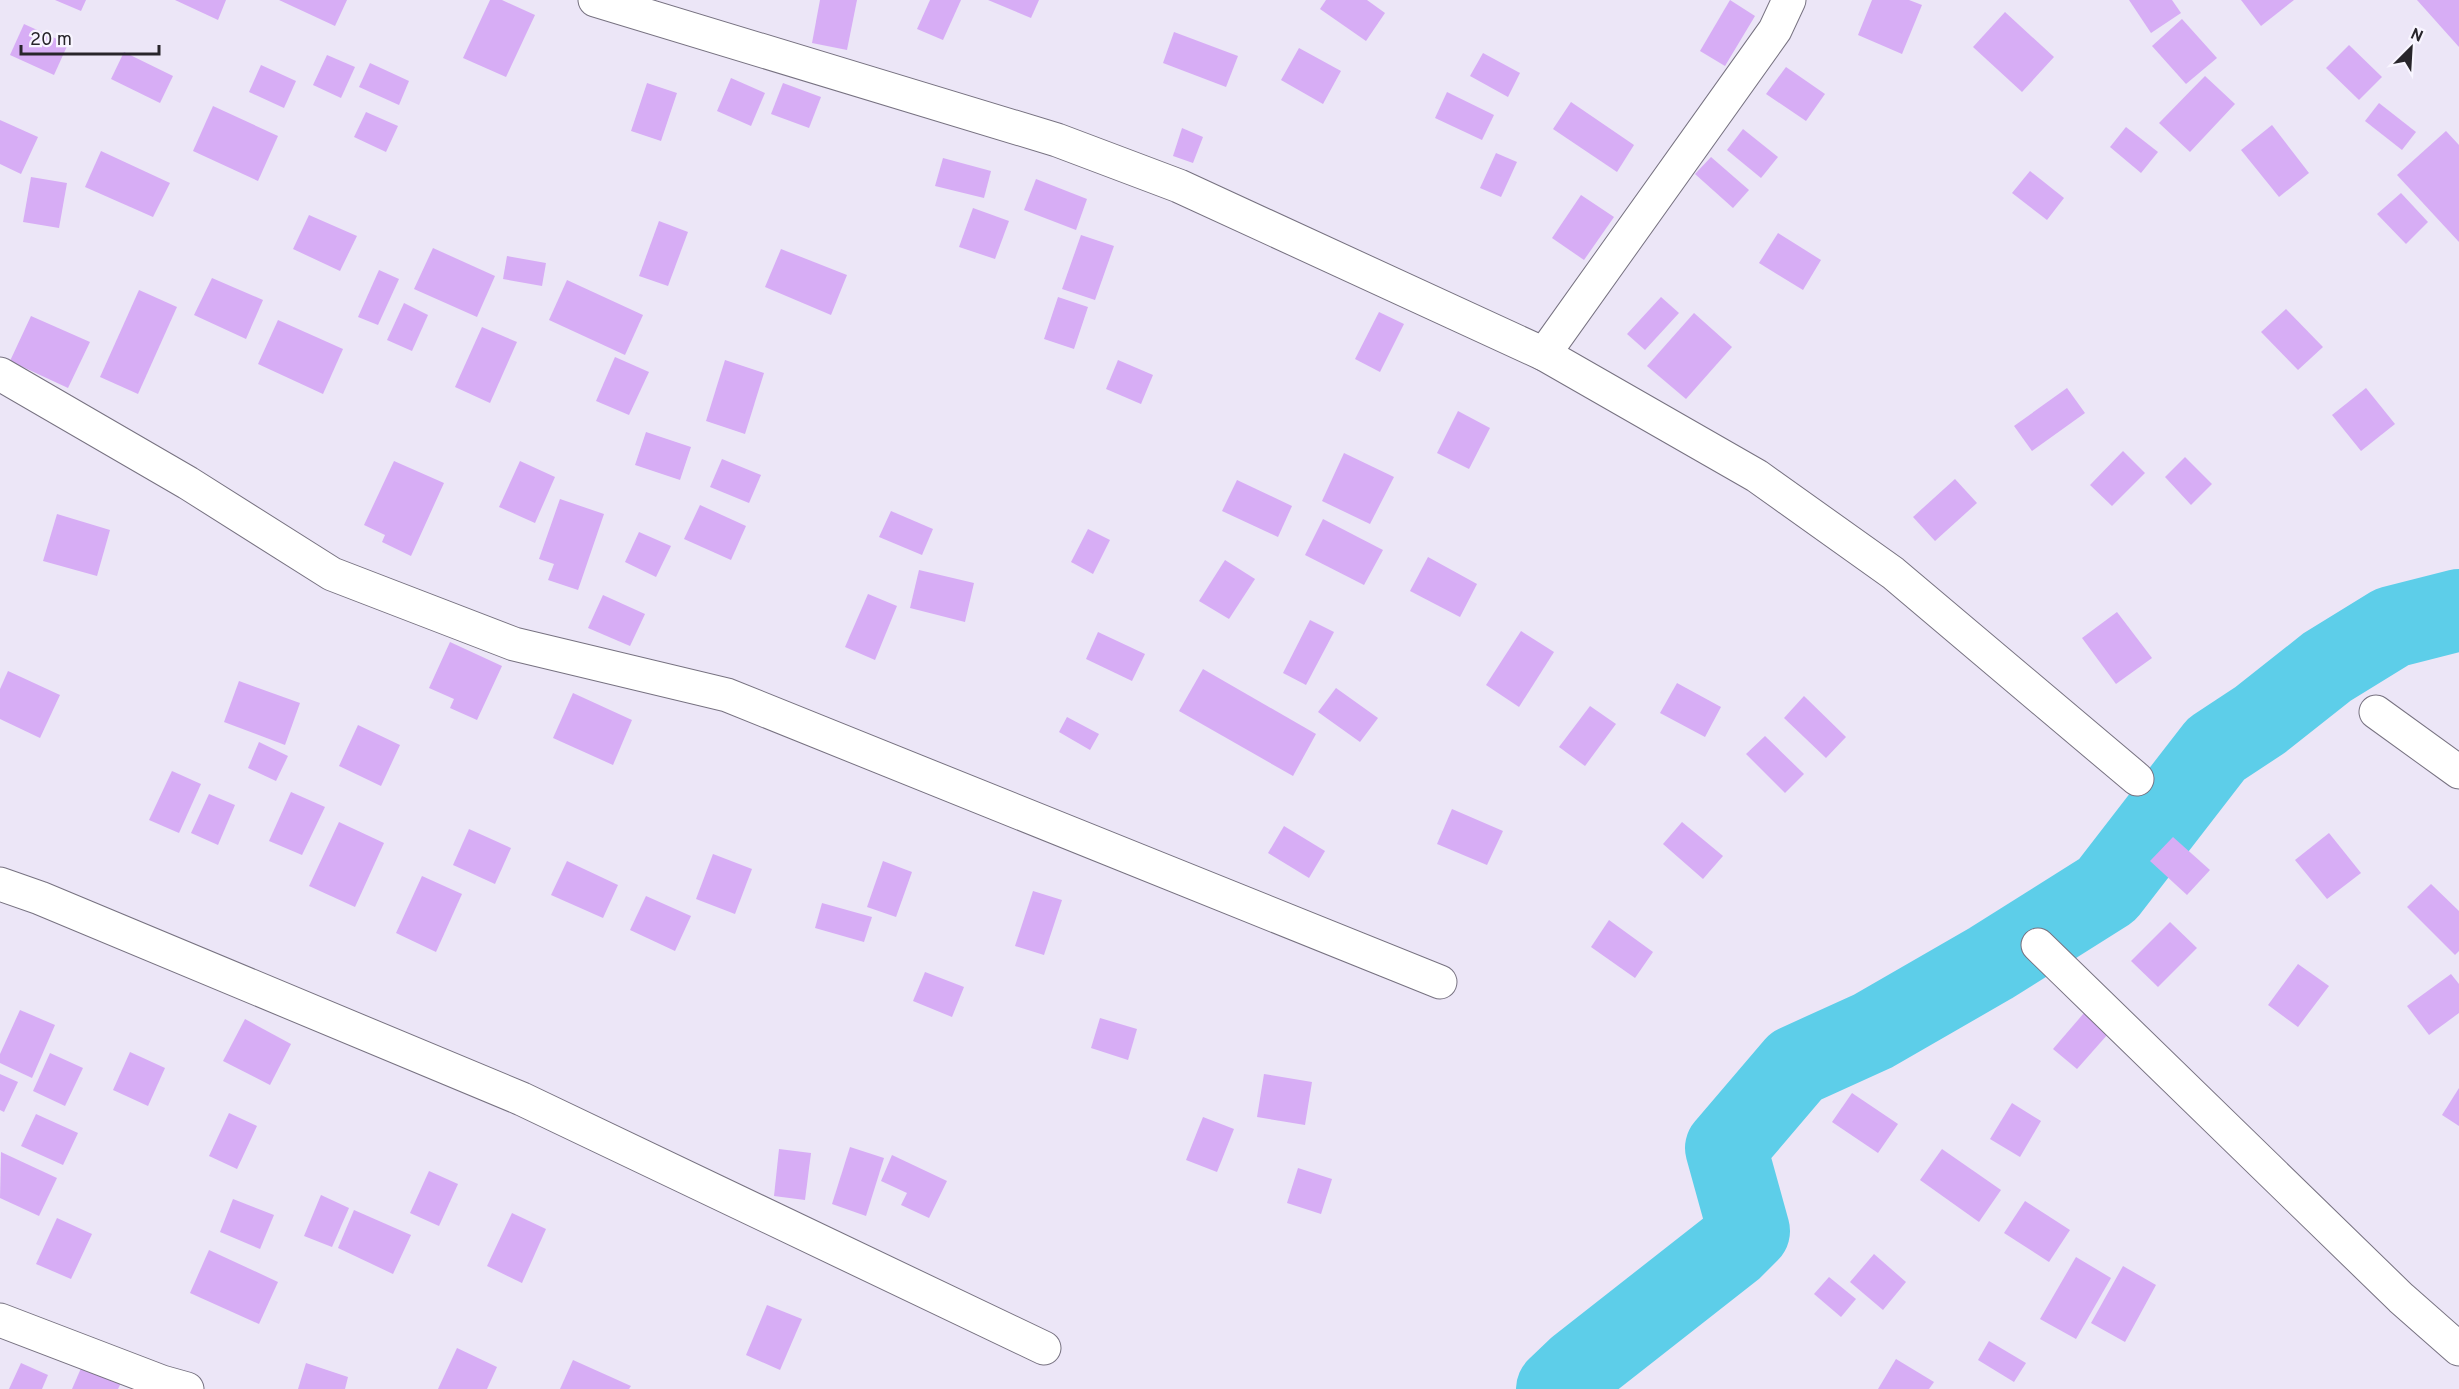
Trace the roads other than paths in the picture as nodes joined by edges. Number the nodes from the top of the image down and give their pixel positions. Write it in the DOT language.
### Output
graph roads {
  1 [pos="595,0"];
  2 [pos="1789,0"];
  3 [pos="1544,354"];
  4 [pos="0,374"];
  5 [pos="2376,712"];
  6 [pos="2459,772"];
  7 [pos="2137,779"];
  8 [pos="0,884"];
  9 [pos="2038,945"];
  10 [pos="1440,982"];
  11 [pos="0,1320"];
  12 [pos="1044,1348"];
  13 [pos="2459,1349"];
  14 [pos="187,1389"];
  1 -- 3 [label="street"];
  2 -- 3 [label="street"];
  3 -- 7 [label="street"];
  4 -- 10 [label="street"];
  5 -- 6 [label="street"];
  8 -- 12 [label="street"];
  9 -- 13 [label="street"];
  11 -- 14 [label="street"];
}
